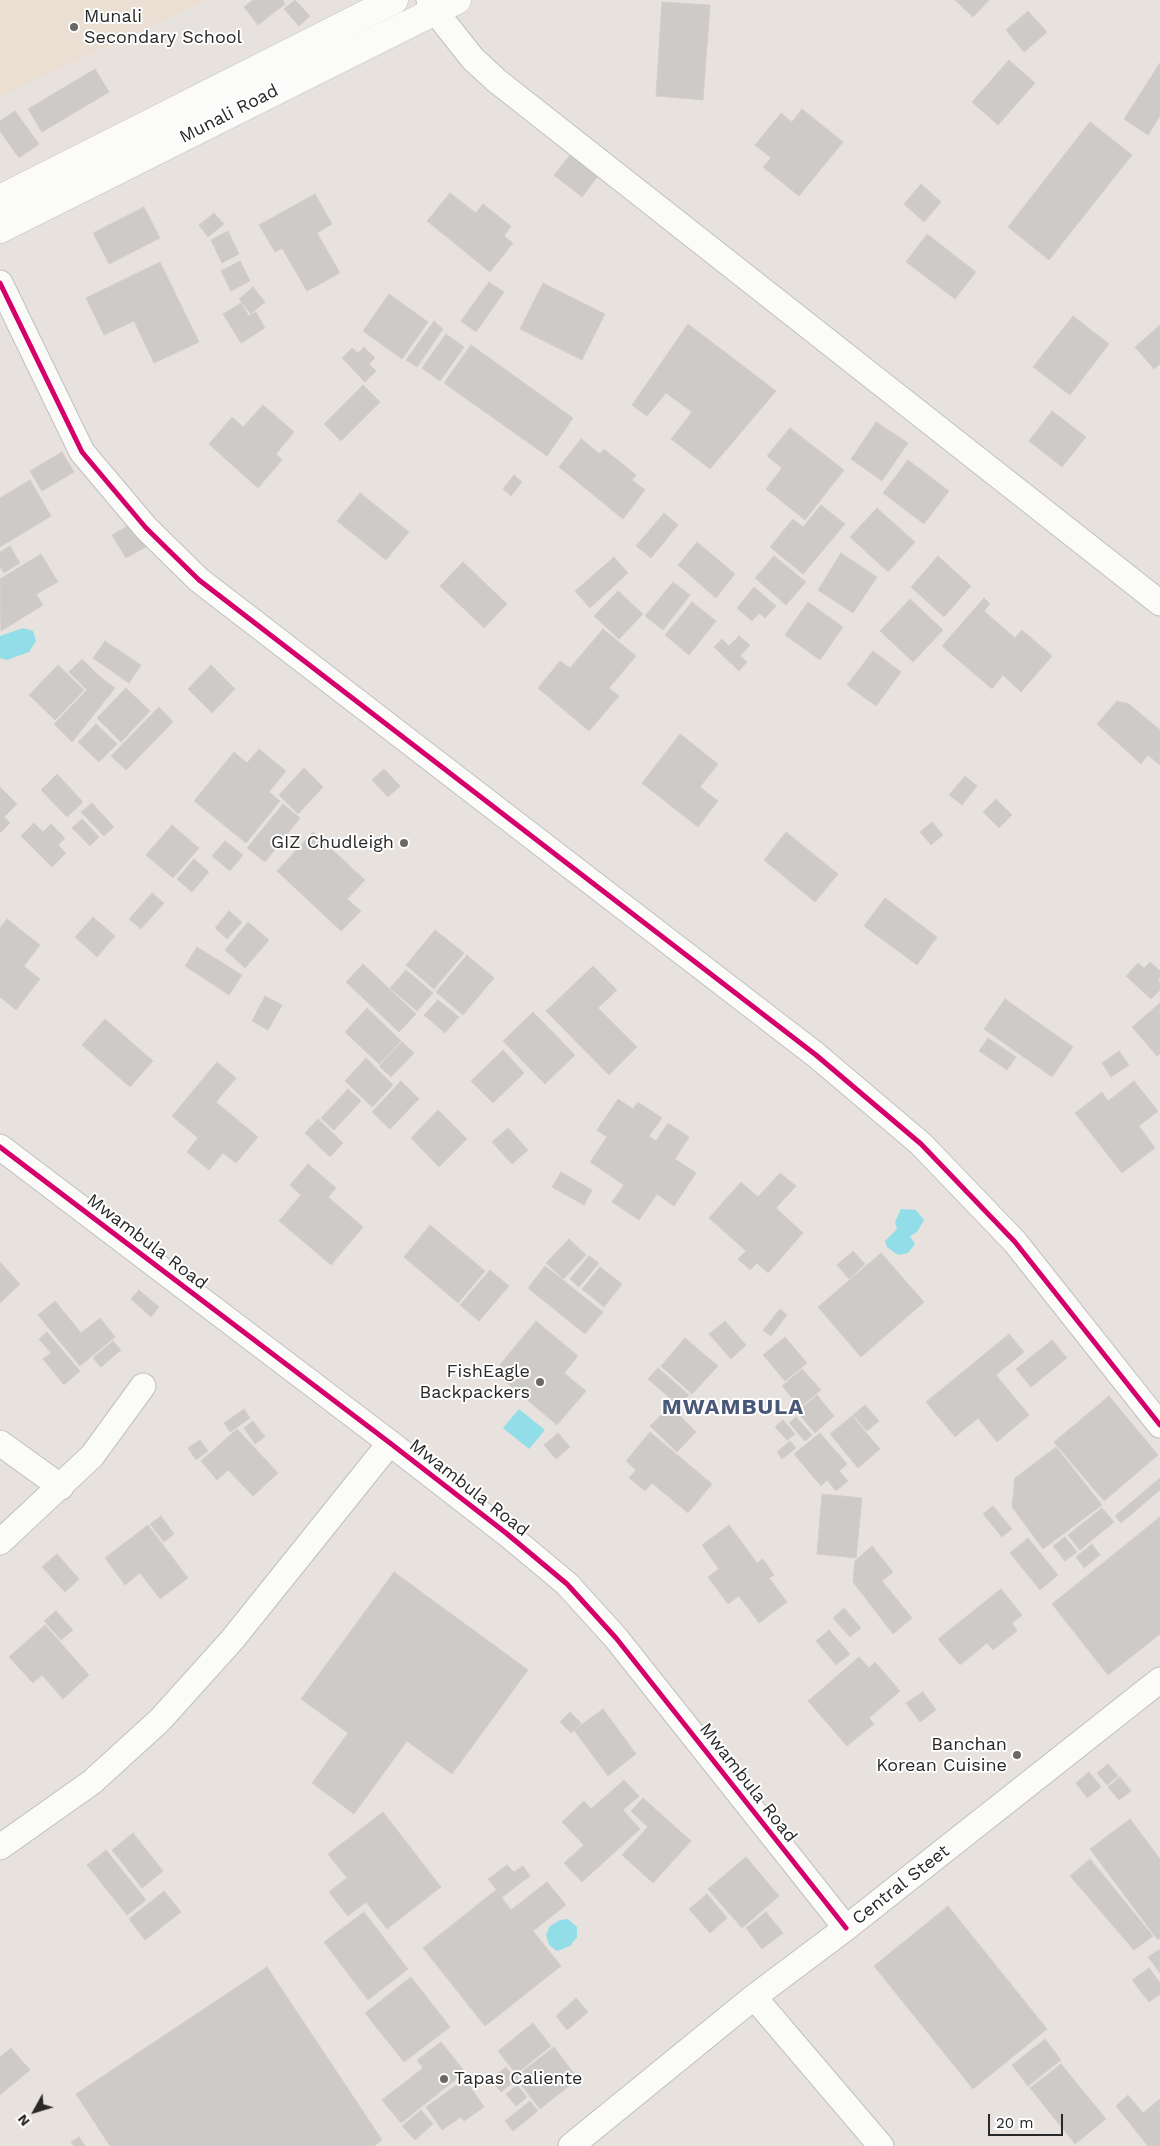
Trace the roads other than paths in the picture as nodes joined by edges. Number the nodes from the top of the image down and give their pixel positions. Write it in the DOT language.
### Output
graph roads {
  1 [pos="394,0"];
  2 [pos="440,4"];
  3 [pos="0,199"];
  4 [pos="0,229"];
  5 [pos="0,282"];
  6 [pos="1160,603"];
  7 [pos="0,1147"];
  8 [pos="143,1386"];
  9 [pos="1160,1424"];
  10 [pos="0,1443"];
  11 [pos="390,1443"];
  12 [pos="61,1487"];
  13 [pos="0,1542"];
  14 [pos="1160,1680"];
  15 [pos="0,1847"];
  16 [pos="846,1928"];
  17 [pos="754,1997"];
  18 [pos="571,2146"];
  19 [pos="881,2146"];
  1 -- 3 [label="main road, Munali Road"];
  2 -- 4 [label="main road, Munali Road"];
  2 -- 6 [label="street"];
  5 -- 9 [label="street"];
  7 -- 11 [label="street, Mwambula Road"];
  8 -- 12 [label="street"];
  10 -- 12 [label="street"];
  11 -- 15 [label="street"];
  11 -- 16 [label="street, Mwambula Road"];
  12 -- 13 [label="street"];
  14 -- 16 [label="street, Central Steet"];
  16 -- 17 [label="street, Central Steet"];
  17 -- 18 [label="street, Central Steet"];
  17 -- 19 [label="street"];
}
